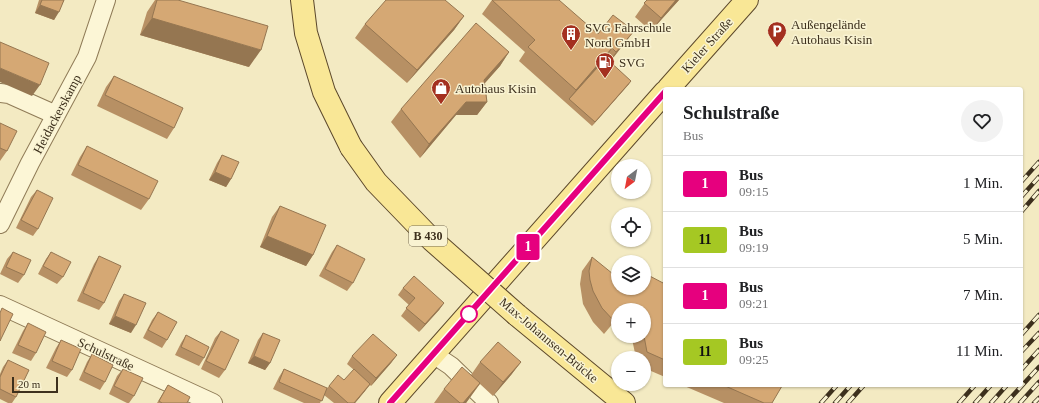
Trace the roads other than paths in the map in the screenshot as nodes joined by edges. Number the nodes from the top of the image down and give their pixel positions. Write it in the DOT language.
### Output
graph roads {
  1 [pos="106,0"];
  2 [pos="302,0"];
  3 [pos="747,0"];
  4 [pos="670,87"];
  5 [pos="0,93"];
  6 [pos="663,94"];
  7 [pos="56,115"];
  8 [pos="0,224"];
  9 [pos="0,305"];
  10 [pos="433,354"];
  11 [pos="213,403"];
  12 [pos="390,403"];
  13 [pos="489,403"];
  14 [pos="624,403"];
  1 -- 7 [label="street, Heidackerskamp"];
  2 -- 14 [label="main road, Max-Johannsen-Brücke / B 430, bridge"];
  3 -- 4 [label="main road, Kieler Straße"];
  5 -- 7 [label="street"];
  6 -- 10 [label="main road"];
  7 -- 8 [label="street, Heidackerskamp"];
  9 -- 11 [label="street, Schulstraße"];
  10 -- 12 [label="main road"];
  10 -- 13 [label="street"];
}
